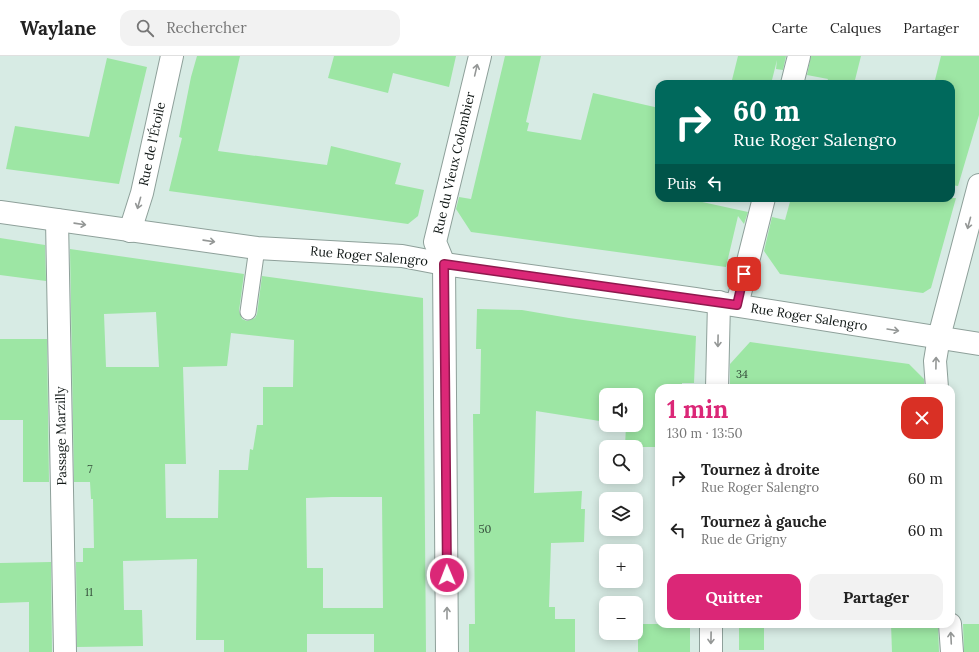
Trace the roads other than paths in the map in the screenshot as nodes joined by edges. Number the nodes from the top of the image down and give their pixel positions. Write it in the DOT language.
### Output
graph roads {
  1 [pos="172,56"];
  2 [pos="480,56"];
  3 [pos="799,56"];
  4 [pos="793,80"];
  5 [pos="979,185"];
  6 [pos="763,202"];
  7 [pos="0,212"];
  8 [pos="57,220"];
  9 [pos="130,231"];
  10 [pos="257,248"];
  11 [pos="444,264"];
  12 [pos="728,304"];
  13 [pos="248,312"];
  14 [pos="939,337"];
  15 [pos="979,344"];
  16 [pos="718,384"];
  17 [pos="937,384"];
  18 [pos="711,628"];
  19 [pos="950,628"];
  20 [pos="65,652"];
  21 [pos="448,652"];
  22 [pos="711,652"];
  23 [pos="952,652"];
  1 -- 9 [label="street, Rue de l'Étoile, one-way"];
  11 -- 2 [label="street, Rue du Vieux Colombier, one-way"];
  3 -- 4 [label="street"];
  5 -- 14 [label="street, one-way"];
  6 -- 12 [label="street"];
  7 -- 8 [label="street, Rue Roger Salengro"];
  8 -- 9 [label="street, Rue Roger Salengro, one-way"];
  8 -- 20 [label="street, Passage Marzilly"];
  9 -- 10 [label="street, Rue Roger Salengro, one-way"];
  10 -- 11 [label="street, Rue Roger Salengro"];
  10 -- 13 [label="lane"];
  11 -- 12 [label="street, Rue Roger Salengro"];
  21 -- 11 [label="street, Rue du Vieux Colombier, one-way"];
  12 -- 14 [label="street, Rue Roger Salengro, one-way"];
  12 -- 16 [label="street, one-way"];
  14 -- 15 [label="street, Rue Roger Salengro"];
  17 -- 14 [label="street, one-way"];
  18 -- 22 [label="street, one-way"];
  23 -- 19 [label="street, one-way"];
}
